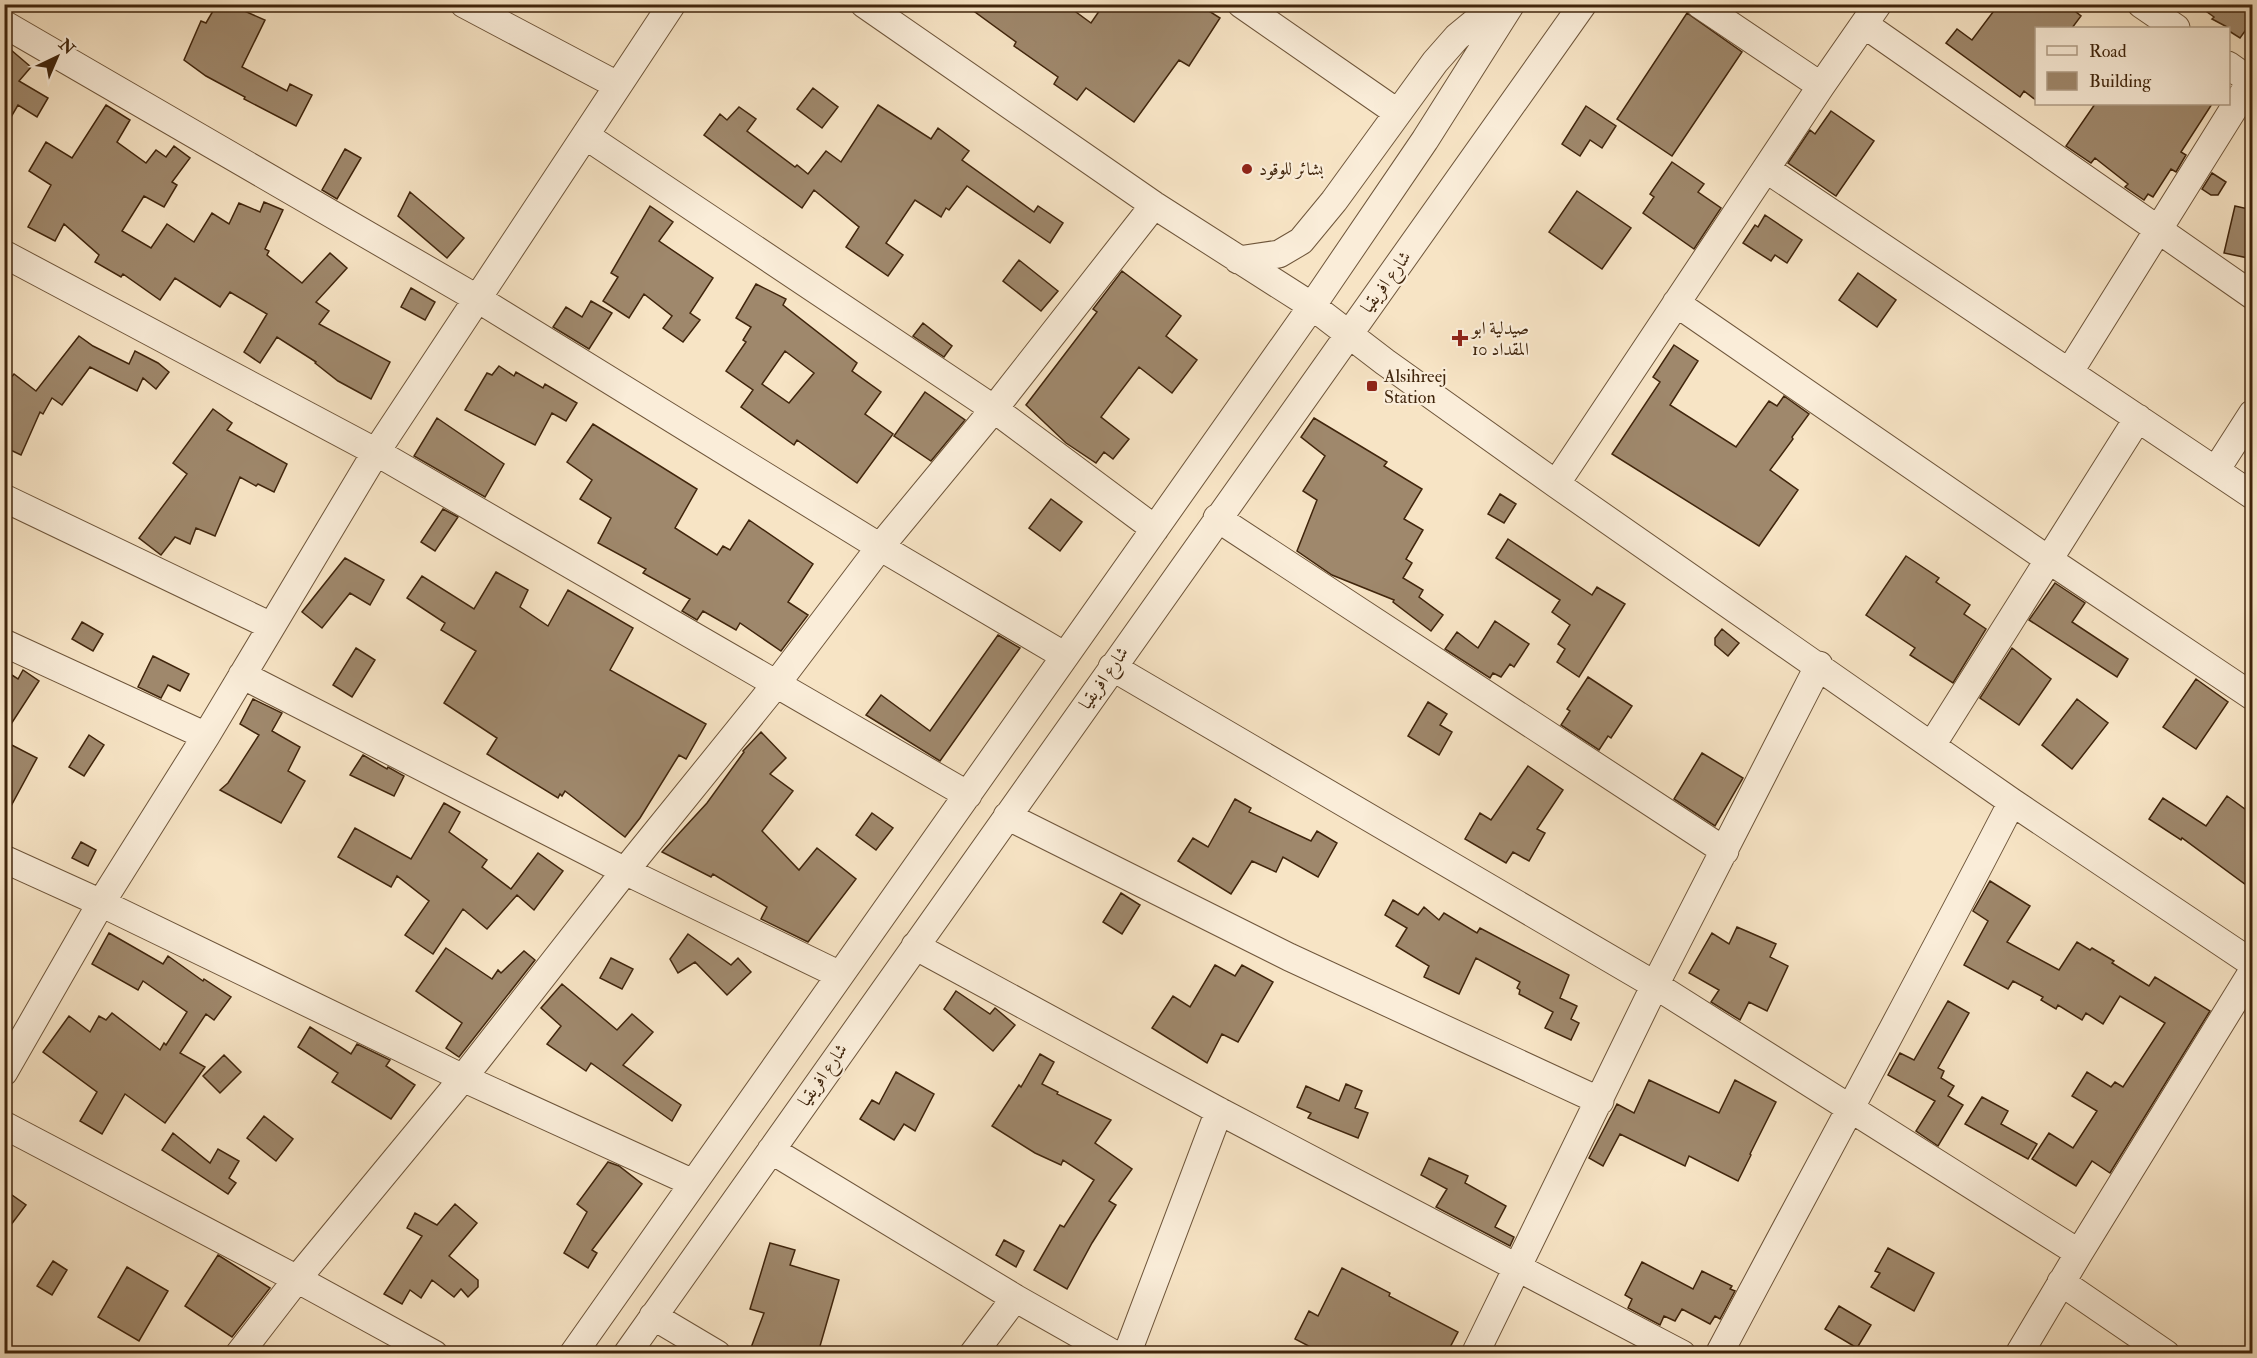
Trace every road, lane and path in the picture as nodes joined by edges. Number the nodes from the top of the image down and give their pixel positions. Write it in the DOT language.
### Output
graph roads {
  1 [pos="464,4"];
  2 [pos="672,4"];
  3 [pos="864,4"];
  4 [pos="1497,4"];
  5 [pos="1511,4"];
  6 [pos="1583,4"];
  7 [pos="1700,4"];
  8 [pos="2141,4"];
  9 [pos="1243,5"];
  10 [pos="1872,15"];
  11 [pos="4,24"];
  12 [pos="2175,27"];
  13 [pos="2230,66"];
  14 [pos="2252,81"];
  15 [pos="617,85"];
  16 [pos="1821,86"];
  17 [pos="1398,113"];
  18 [pos="586,136"];
  19 [pos="1766,169"];
  20 [pos="1154,205"];
  21 [pos="2157,228"];
  22 [pos="4,254"];
  23 [pos="1238,260"];
  24 [pos="2253,295"];
  25 [pos="478,299"];
  26 [pos="1676,303"];
  27 [pos="1312,306"];
  28 [pos="1348,333"];
  29 [pos="2070,371"];
  30 [pos="994,409"];
  31 [pos="2253,414"];
  32 [pos="2138,418"];
  33 [pos="376,452"];
  34 [pos="2216,471"];
  35 [pos="1556,483"];
  36 [pos="2253,495"];
  37 [pos="4,498"];
  38 [pos="1217,518"];
  39 [pos="1155,529"];
  40 [pos="880,547"];
  41 [pos="2049,560"];
  42 [pos="271,626"];
  43 [pos="4,644"];
  44 [pos="1065,656"];
  45 [pos="1819,665"];
  46 [pos="1112,667"];
  47 [pos="242,675"];
  48 [pos="777,683"];
  49 [pos="2253,696"];
  50 [pos="206,736"];
  51 [pos="1932,745"];
  52 [pos="968,795"];
  53 [pos="2012,802"];
  54 [pos="1007,816"];
  55 [pos="1725,851"];
  56 [pos="4,859"];
  57 [pos="625,871"];
  58 [pos="101,903"];
  59 [pos="915,946"];
  60 [pos="2253,963"];
  61 [pos="2253,972"];
  62 [pos="840,975"];
  63 [pos="1655,984"];
  64 [pos="4,1072"];
  65 [pos="463,1078"];
  66 [pos="1600,1101"];
  67 [pos="1850,1107"];
  68 [pos="1219,1111"];
  69 [pos="4,1125"];
  70 [pos="771,1150"];
  71 [pos="693,1183"];
  72 [pos="2079,1253"];
  73 [pos="1518,1267"];
  74 [pos="297,1279"];
  75 [pos="2061,1282"];
  76 [pos="1015,1298"];
  77 [pos="653,1316"];
  78 [pos="239,1353"];
  79 [pos="434,1353"];
  80 [pos="573,1353"];
  81 [pos="627,1353"];
  82 [pos="717,1353"];
  83 [pos="973,1353"];
  84 [pos="1114,1353"];
  85 [pos="1127,1353"];
  86 [pos="1475,1353"];
  87 [pos="1682,1353"];
  88 [pos="1719,1353"];
  89 [pos="2019,1353"];
  90 [pos="2166,1353"];
  1 -- 15 [label="street"];
  2 -- 15 [label="street"];
  3 -- 20 [label="street"];
  4 -- 17 [label="street"];
  5 -- 27 [label="street"];
  6 -- 28 [label="street, شارع افريقيا"];
  7 -- 16 [label="street"];
  8 -- 12 [label="street"];
  9 -- 17 [label="street"];
  10 -- 16 [label="street"];
  10 -- 21 [label="street"];
  11 -- 25 [label="street"];
  13 -- 14 [label="street"];
  14 -- 21 [label="street"];
  15 -- 18 [label="street"];
  16 -- 19 [label="street"];
  17 -- 23 [label="street"];
  18 -- 25 [label="street"];
  18 -- 30 [label="street"];
  19 -- 26 [label="street"];
  19 -- 29 [label="street"];
  20 -- 23 [label="street"];
  20 -- 30 [label="street"];
  21 -- 24 [label="street"];
  21 -- 29 [label="street"];
  22 -- 33 [label="street"];
  23 -- 27 [label="street"];
  25 -- 33 [label="street"];
  25 -- 40 [label="street"];
  26 -- 35 [label="street"];
  26 -- 41 [label="street"];
  27 -- 28 [label="street"];
  27 -- 39 [label="street"];
  28 -- 35 [label="street"];
  28 -- 38 [label="street, شارع افريقيا"];
  29 -- 32 [label="street"];
  30 -- 39 [label="street"];
  30 -- 40 [label="street"];
  31 -- 34 [label="street"];
  32 -- 34 [label="street"];
  32 -- 41 [label="street"];
  33 -- 42 [label="street"];
  33 -- 48 [label="street"];
  34 -- 36 [label="street"];
  35 -- 45 [label="street"];
  37 -- 42 [label="street"];
  38 -- 46 [label="street, شارع افريقيا"];
  38 -- 55 [label="street"];
  39 -- 44 [label="street"];
  40 -- 44 [label="street"];
  40 -- 48 [label="street"];
  41 -- 49 [label="street"];
  41 -- 51 [label="street"];
  42 -- 47 [label="street"];
  43 -- 50 [label="street"];
  44 -- 52 [label="street"];
  45 -- 51 [label="street"];
  45 -- 55 [label="street"];
  46 -- 54 [label="street, شارع افريقيا"];
  46 -- 63 [label="street"];
  47 -- 50 [label="street"];
  47 -- 57 [label="street"];
  48 -- 52 [label="street"];
  48 -- 57 [label="street"];
  50 -- 58 [label="street"];
  51 -- 53 [label="street"];
  52 -- 62 [label="street"];
  53 -- 60 [label="street"];
  53 -- 67 [label="street"];
  54 -- 59 [label="street, شارع افريقيا"];
  54 -- 66 [label="street"];
  55 -- 63 [label="street"];
  56 -- 58 [label="street"];
  57 -- 62 [label="street"];
  57 -- 65 [label="street"];
  58 -- 64 [label="street"];
  58 -- 65 [label="street"];
  59 -- 68 [label="street"];
  59 -- 70 [label="street, شارع افريقيا"];
  61 -- 72 [label="street"];
  62 -- 71 [label="street"];
  63 -- 66 [label="street"];
  63 -- 67 [label="street"];
  65 -- 71 [label="street"];
  65 -- 74 [label="street"];
  66 -- 73 [label="street"];
  67 -- 72 [label="street"];
  67 -- 88 [label="street"];
  68 -- 73 [label="street"];
  68 -- 85 [label="street"];
  69 -- 74 [label="street"];
  70 -- 76 [label="street"];
  70 -- 77 [label="street, شارع افريقيا"];
  71 -- 80 [label="street"];
  72 -- 75 [label="street"];
  73 -- 86 [label="street"];
  73 -- 87 [label="street"];
  74 -- 78 [label="street"];
  74 -- 79 [label="street"];
  75 -- 89 [label="street"];
  75 -- 90 [label="street"];
  76 -- 83 [label="street"];
  76 -- 84 [label="street"];
  77 -- 81 [label="street, شارع افريقيا"];
  77 -- 82 [label="street"];
}
